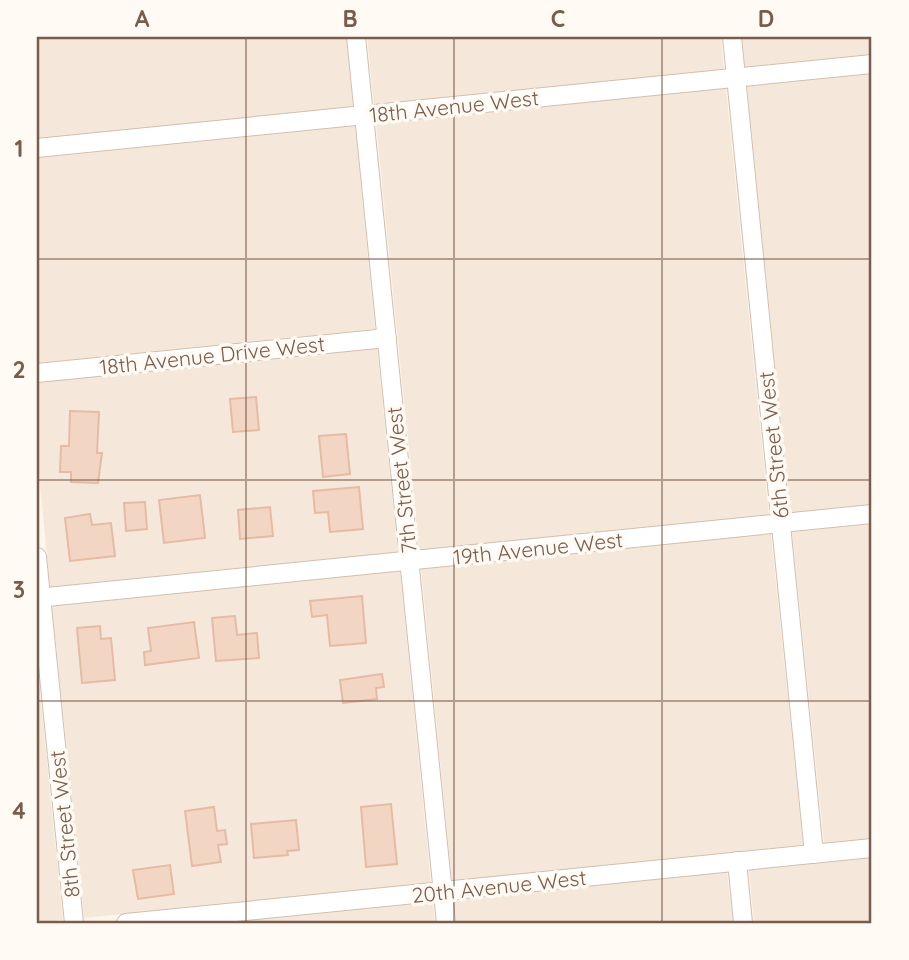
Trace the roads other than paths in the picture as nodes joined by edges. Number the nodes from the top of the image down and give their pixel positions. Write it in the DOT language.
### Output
graph roads {
  1 [pos="356,37"];
  2 [pos="732,37"];
  3 [pos="872,64"];
  4 [pos="736,78"];
  5 [pos="364,115"];
  6 [pos="37,148"];
  7 [pos="387,338"];
  8 [pos="37,373"];
  9 [pos="872,514"];
  10 [pos="781,523"];
  11 [pos="37,557"];
  12 [pos="409,561"];
  13 [pos="39,598"];
  14 [pos="872,848"];
  15 [pos="814,854"];
  16 [pos="737,862"];
  17 [pos="442,891"];
  18 [pos="185,920"];
  19 [pos="74,923"];
  20 [pos="126,923"];
  21 [pos="446,923"];
  22 [pos="743,923"];
  1 -- 5 [label="street, 7th Street West"];
  2 -- 4 [label="street, 6th Street West"];
  3 -- 4 [label="street, 18th Avenue West"];
  4 -- 5 [label="street, 18th Avenue West"];
  4 -- 10 [label="street, 6th Street West"];
  5 -- 6 [label="street, 18th Avenue West"];
  5 -- 7 [label="street, 7th Street West"];
  7 -- 8 [label="street, 18th Avenue Drive West"];
  7 -- 12 [label="street, 7th Street West"];
  9 -- 10 [label="street, 19th Avenue West"];
  10 -- 12 [label="street, 19th Avenue West"];
  10 -- 15 [label="street, 6th Street West"];
  11 -- 13 [label="street, 8th Street West"];
  12 -- 13 [label="street, 19th Avenue West"];
  12 -- 17 [label="street, 7th Street West"];
  13 -- 19 [label="street, 8th Street West"];
  14 -- 15 [label="street, 20th Avenue West"];
  15 -- 16 [label="street, 20th Avenue West"];
  16 -- 17 [label="street, 20th Avenue West"];
  16 -- 22 [label="street"];
  17 -- 18 [label="street, 20th Avenue West"];
  17 -- 21 [label="street, 7th Street West"];
  18 -- 20 [label="street, 20th Avenue West"];
}
